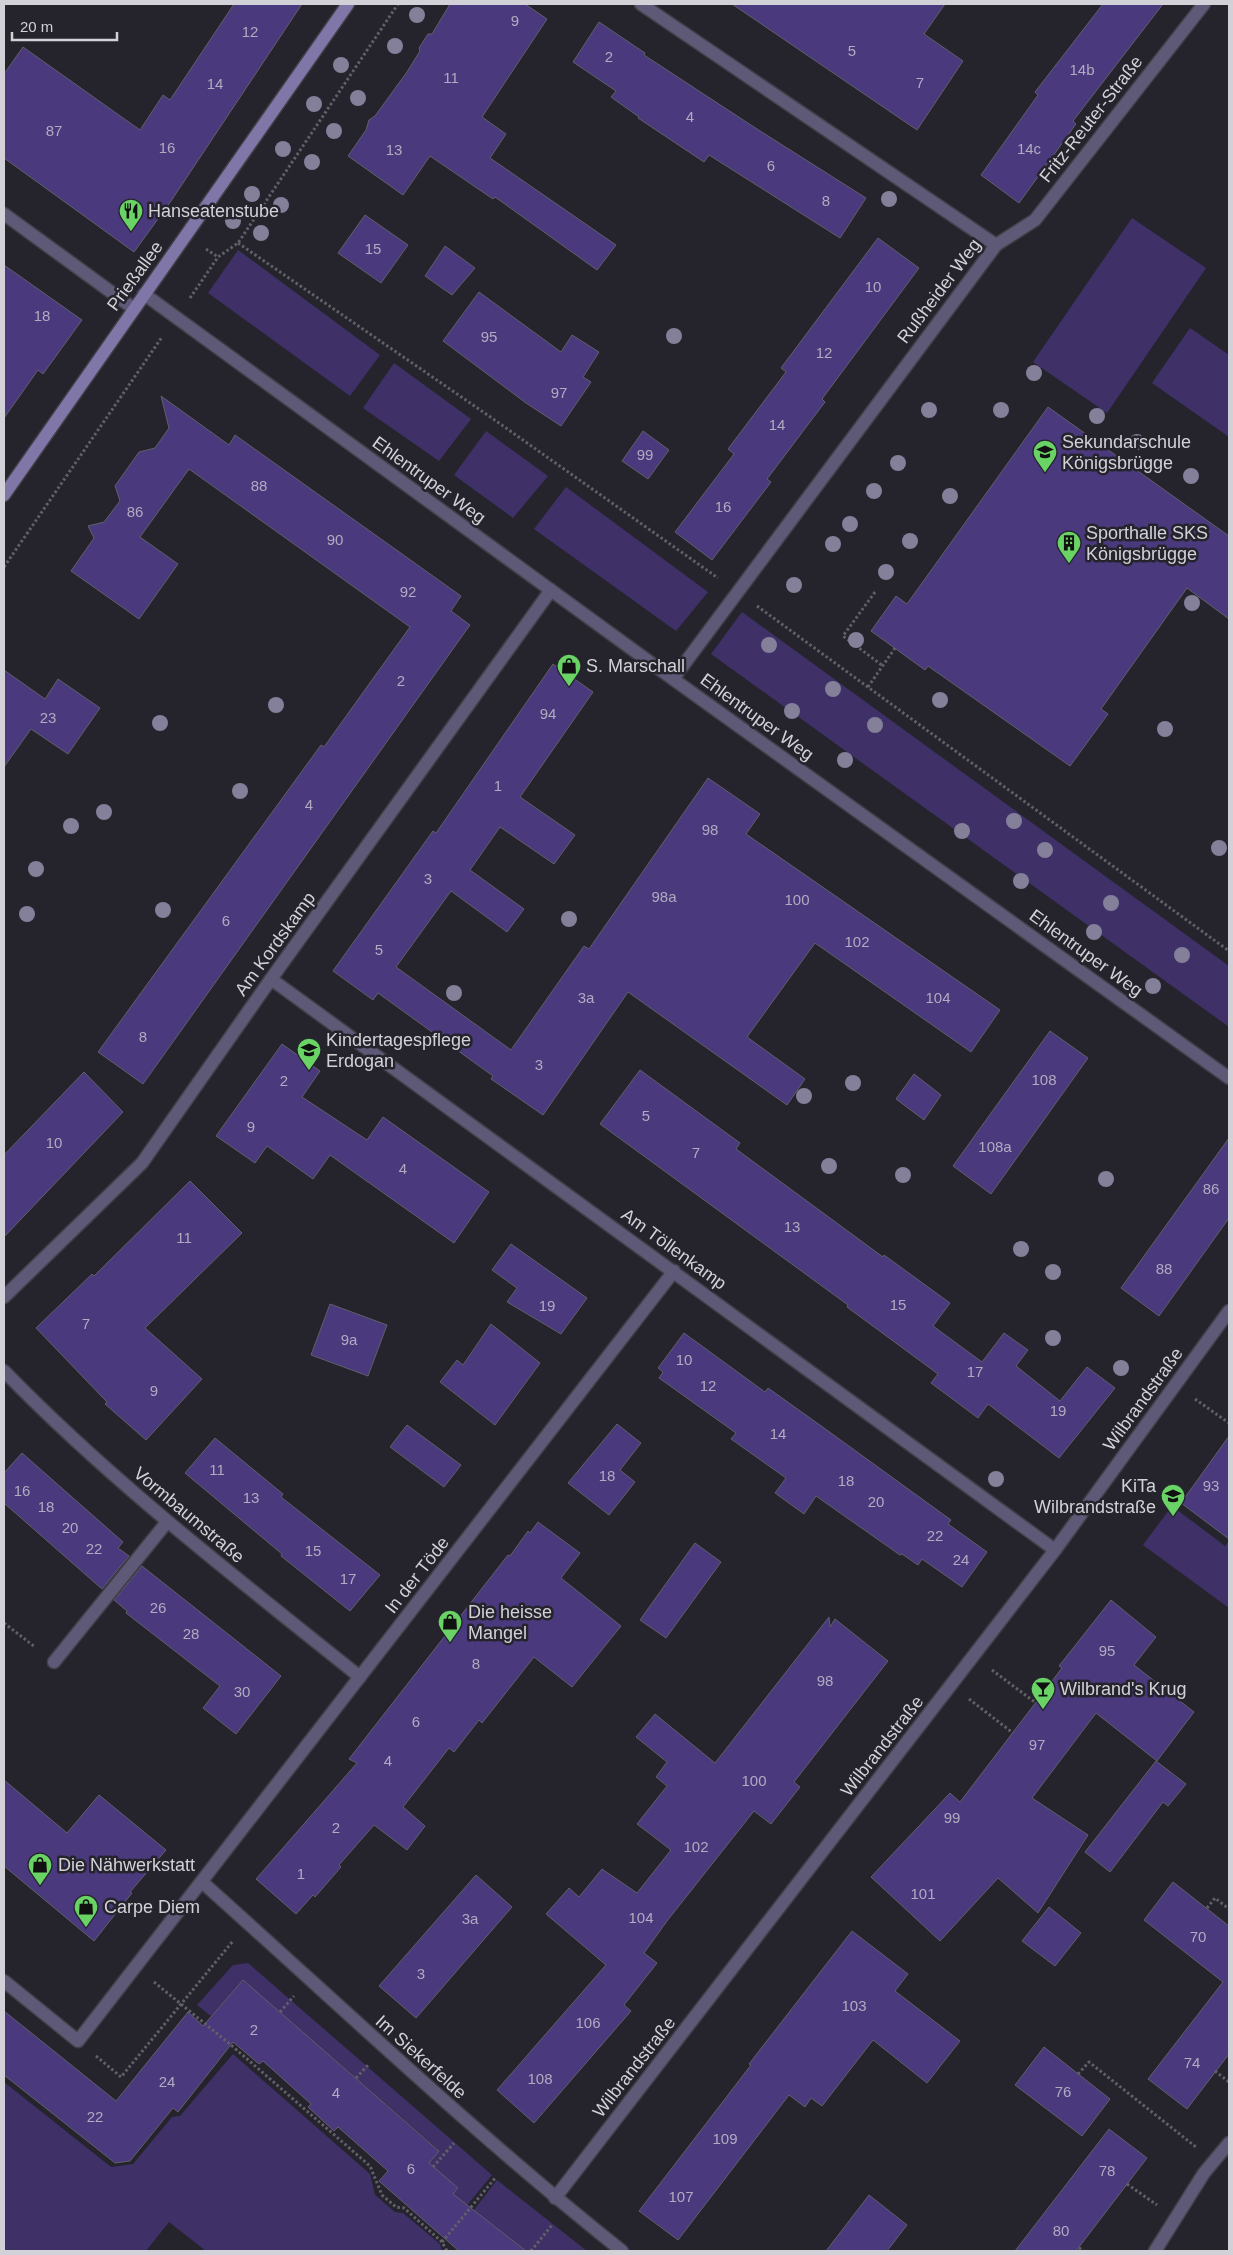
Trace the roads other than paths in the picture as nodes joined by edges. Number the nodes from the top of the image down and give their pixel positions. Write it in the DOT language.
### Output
graph roads {
  1 [pos="348,4"];
  2 [pos="641,4"];
  3 [pos="1204,4"];
  4 [pos="4,214"];
  5 [pos="996,245"];
  6 [pos="144,294"];
  7 [pos="133,308"];
  8 [pos="4,495"];
  9 [pos="552,590"];
  10 [pos="673,679"];
  11 [pos="271,979"];
  12 [pos="1229,1078"];
  13 [pos="674,1271"];
  14 [pos="4,1297"];
  15 [pos="1229,1311"];
  16 [pos="4,1371"];
  17 [pos="168,1522"];
  18 [pos="1055,1550"];
  19 [pos="54,1662"];
  20 [pos="360,1677"];
  21 [pos="202,1882"];
  22 [pos="4,1980"];
  23 [pos="1229,2143"];
  24 [pos="555,2198"];
  25 [pos="622,2251"];
  26 [pos="1155,2251"];
  1 -- 6 [label="street, Prießallee"];
  2 -- 5 [label="street, Rußheider Weg"];
  3 -- 5 [label="street, Fritz-Reuter-Straße"];
  4 -- 7 [label="street"];
  5 -- 10 [label="street, Rußheider Weg"];
  6 -- 7 [label="street, Prießallee"];
  6 -- 9 [label="street, Ehlentruper Weg"];
  7 -- 8 [label="street, Prießallee"];
  9 -- 10 [label="street, Ehlentruper Weg"];
  9 -- 11 [label="street, Am Kordskamp"];
  10 -- 12 [label="street, Ehlentruper Weg"];
  11 -- 13 [label="street, Am Töllenkamp"];
  11 -- 14 [label="street, Am Kordskamp"];
  13 -- 18 [label="street, Am Töllenkamp"];
  13 -- 20 [label="street, In der Töde"];
  15 -- 18 [label="street, Wilbrandstraße"];
  16 -- 17 [label="street, Vormbaumstraße"];
  17 -- 19 [label="street"];
  17 -- 20 [label="street, Vormbaumstraße"];
  18 -- 24 [label="street, Wilbrandstraße"];
  20 -- 21 [label="street, In der Töde"];
  21 -- 22 [label="street, In der Töde"];
  21 -- 24 [label="street, Im Siekerfelde"];
  23 -- 26 [label="street"];
  24 -- 25 [label="street, Im Siekerfelde"];
}
